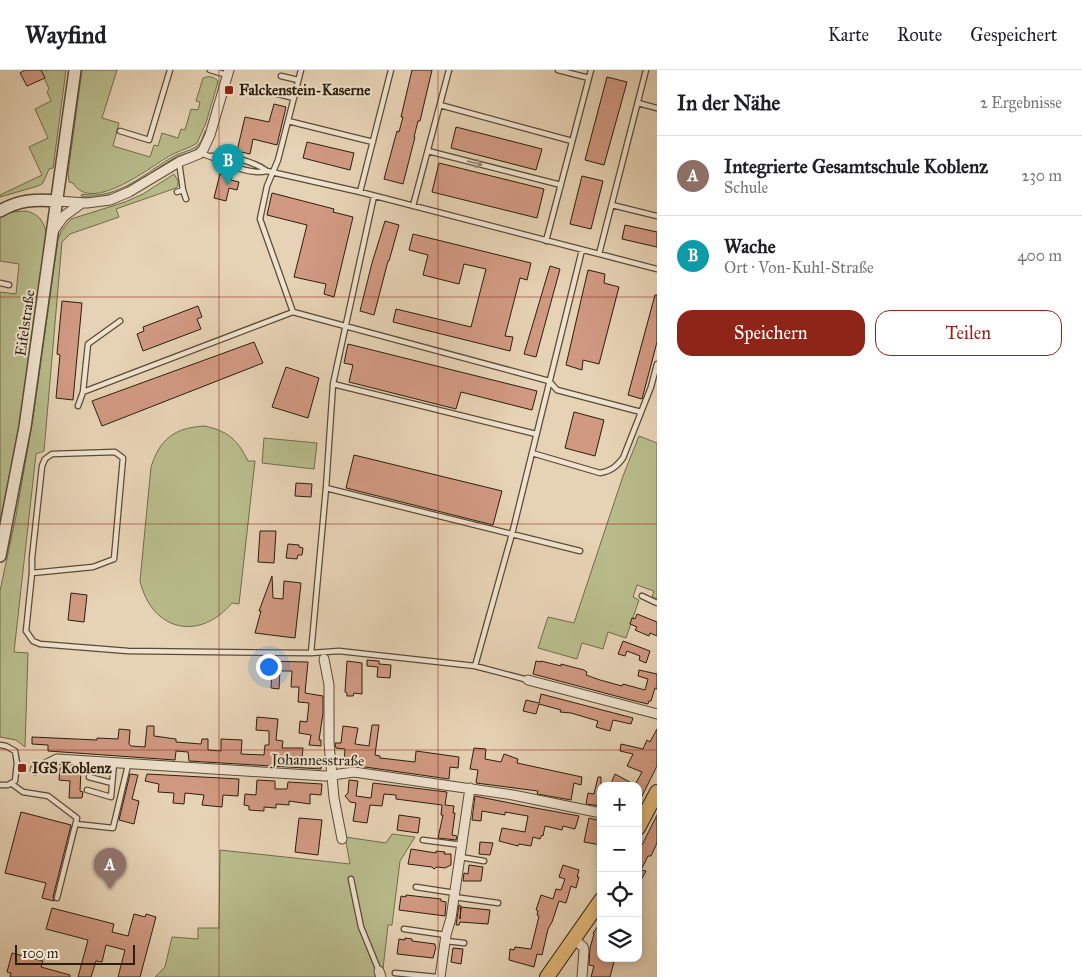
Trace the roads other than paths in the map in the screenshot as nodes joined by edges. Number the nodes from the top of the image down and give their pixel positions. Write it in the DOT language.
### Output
graph roads {
  1 [pos="71,70"];
  2 [pos="75,70"];
  3 [pos="170,70"];
  4 [pos="210,70"];
  5 [pos="301,70"];
  6 [pos="390,70"];
  7 [pos="449,70"];
  8 [pos="558,70"];
  9 [pos="591,70"];
  10 [pos="646,70"];
  11 [pos="228,72"];
  12 [pos="281,76"];
  13 [pos="589,78"];
  14 [pos="298,80"];
  15 [pos="71,92"];
  16 [pos="270,92"];
  17 [pos="294,98"];
  18 [pos="638,103"];
  19 [pos="440,105"];
  20 [pos="657,108"];
  21 [pos="288,121"];
  22 [pos="120,131"];
  23 [pos="572,141"];
  24 [pos="372,142"];
  25 [pos="428,151"];
  26 [pos="200,153"];
  27 [pos="179,162"];
  28 [pos="273,172"];
  29 [pos="561,185"];
  30 [pos="183,190"];
  31 [pos="177,192"];
  32 [pos="360,192"];
  33 [pos="374,196"];
  34 [pos="186,199"];
  35 [pos="57,201"];
  36 [pos="82,203"];
  37 [pos="612,205"];
  38 [pos="413,206"];
  39 [pos="0,211"];
  40 [pos="657,216"];
  41 [pos="53,231"];
  42 [pos="546,241"];
  43 [pos="582,250"];
  44 [pos="599,254"];
  45 [pos="657,269"];
  46 [pos="0,283"];
  47 [pos="9,285"];
  48 [pos="293,312"];
  49 [pos="120,321"];
  50 [pos="345,326"];
  51 [pos="657,364"];
  52 [pos="549,381"];
  53 [pos="333,384"];
  54 [pos="83,392"];
  55 [pos="78,406"];
  56 [pos="640,412"];
  57 [pos="536,434"];
  58 [pos="532,453"];
  59 [pos="326,488"];
  60 [pos="512,534"];
  61 [pos="580,551"];
  62 [pos="0,556"];
  63 [pos="32,573"];
  64 [pos="642,596"];
  65 [pos="657,603"];
  66 [pos="311,653"];
  67 [pos="324,659"];
  68 [pos="476,666"];
  69 [pos="528,680"];
  70 [pos="657,714"];
  71 [pos="0,745"];
  72 [pos="114,763"];
  73 [pos="128,764"];
  74 [pos="35,770"];
  75 [pos="332,774"];
  76 [pos="89,777"];
  77 [pos="112,783"];
  78 [pos="12,784"];
  79 [pos="0,785"];
  80 [pos="470,788"];
  81 [pos="87,790"];
  82 [pos="657,792"];
  83 [pos="597,812"];
  84 [pos="642,820"];
  85 [pos="76,824"];
  86 [pos="342,839"];
  87 [pos="423,840"];
  88 [pos="462,845"];
  89 [pos="460,858"];
  90 [pos="484,861"];
  91 [pos="351,879"];
  92 [pos="416,888"];
  93 [pos="454,895"];
  94 [pos="57,898"];
  95 [pos="498,903"];
  96 [pos="597,906"];
  97 [pos="404,929"];
  98 [pos="446,938"];
  99 [pos="574,940"];
  100 [pos="464,943"];
  101 [pos="395,973"];
  102 [pos="380,974"];
  103 [pos="439,977"];
  104 [pos="547,977"];
  105 [pos="582,977"];
  1 -- 15 [label="street, Eifelstraße"];
  2 -- 15 [label="street, Eifelstraße"];
  3 -- 22 [label="lane"];
  4 -- 11 [label="lane"];
  5 -- 14 [label="lane"];
  6 -- 24 [label="lane"];
  7 -- 19 [label="lane"];
  8 -- 13 [label="lane"];
  9 -- 13 [label="lane"];
  10 -- 18 [label="lane"];
  11 -- 26 [label="street"];
  12 -- 14 [label="lane"];
  13 -- 23 [label="lane"];
  14 -- 17 [label="lane"];
  15 -- 35 [label="street, Eifelstraße"];
  16 -- 17 [label="lane"];
  17 -- 21 [label="lane"];
  18 -- 20 [label="lane"];
  18 -- 37 [label="lane"];
  19 -- 23 [label="lane"];
  19 -- 25 [label="lane"];
  21 -- 24 [label="lane"];
  21 -- 28 [label="lane"];
  23 -- 29 [label="lane"];
  24 -- 32 [label="lane"];
  25 -- 29 [label="lane, one-way"];
  25 -- 38 [label="lane"];
  26 -- 27 [label="street"];
  26 -- 28 [label="lane"];
  27 -- 30 [label="lane"];
  27 -- 36 [label="street"];
  28 -- 32 [label="lane"];
  28 -- 48 [label="lane"];
  29 -- 42 [label="lane"];
  30 -- 31 [label="lane"];
  30 -- 34 [label="lane"];
  32 -- 33 [label="lane"];
  33 -- 38 [label="lane"];
  33 -- 50 [label="lane"];
  35 -- 36 [label="street"];
  35 -- 39 [label="street"];
  35 -- 41 [label="street, Eifelstraße"];
  36 -- 41 [label="street"];
  37 -- 40 [label="lane"];
  37 -- 44 [label="lane"];
  38 -- 42 [label="lane"];
  41 -- 62 [label="street, Eifelstraße"];
  42 -- 43 [label="lane"];
  43 -- 44 [label="lane"];
  43 -- 52 [label="lane"];
  44 -- 45 [label="lane"];
  46 -- 47 [label="lane"];
  48 -- 50 [label="lane"];
  48 -- 54 [label="lane"];
  49 -- 54 [label="lane"];
  50 -- 52 [label="lane"];
  50 -- 53 [label="lane"];
  51 -- 56 [label="lane"];
  52 -- 56 [label="lane"];
  52 -- 57 [label="lane"];
  53 -- 57 [label="lane"];
  53 -- 59 [label="lane"];
  54 -- 55 [label="lane"];
  56 -- 58 [label="lane"];
  57 -- 58 [label="lane"];
  58 -- 60 [label="lane"];
  59 -- 60 [label="lane"];
  59 -- 66 [label="lane"];
  60 -- 61 [label="lane"];
  60 -- 68 [label="lane"];
  63 -- 63 [label="lane"];
  63 -- 66 [label="lane"];
  64 -- 65 [label="lane"];
  66 -- 68 [label="lane"];
  67 -- 75 [label="street"];
  68 -- 69 [label="lane"];
  69 -- 70 [label="street"];
  71 -- 78 [label="lane"];
  72 -- 73 [label="street, Johannesstraße"];
  72 -- 74 [label="street, Johannesstraße"];
  72 -- 77 [label="lane"];
  73 -- 75 [label="street, Johannesstraße"];
  73 -- 85 [label="lane"];
  75 -- 80 [label="street, Johannesstraße"];
  75 -- 86 [label="street"];
  76 -- 77 [label="lane"];
  77 -- 81 [label="lane"];
  78 -- 79 [label="lane"];
  78 -- 85 [label="lane"];
  80 -- 83 [label="street, Johannesstraße"];
  80 -- 88 [label="street"];
  82 -- 84 [label="main road"];
  85 -- 94 [label="lane"];
  87 -- 88 [label="lane"];
  88 -- 89 [label="street"];
  89 -- 90 [label="lane"];
  89 -- 93 [label="street"];
  91 -- 102 [label="lane"];
  92 -- 93 [label="lane"];
  93 -- 95 [label="lane"];
  93 -- 98 [label="street"];
  96 -- 99 [label="main road"];
  97 -- 98 [label="lane"];
  98 -- 100 [label="lane"];
  98 -- 103 [label="street"];
  99 -- 104 [label="main road"];
  99 -- 105 [label="street"];
  101 -- 103 [label="lane"];
}
